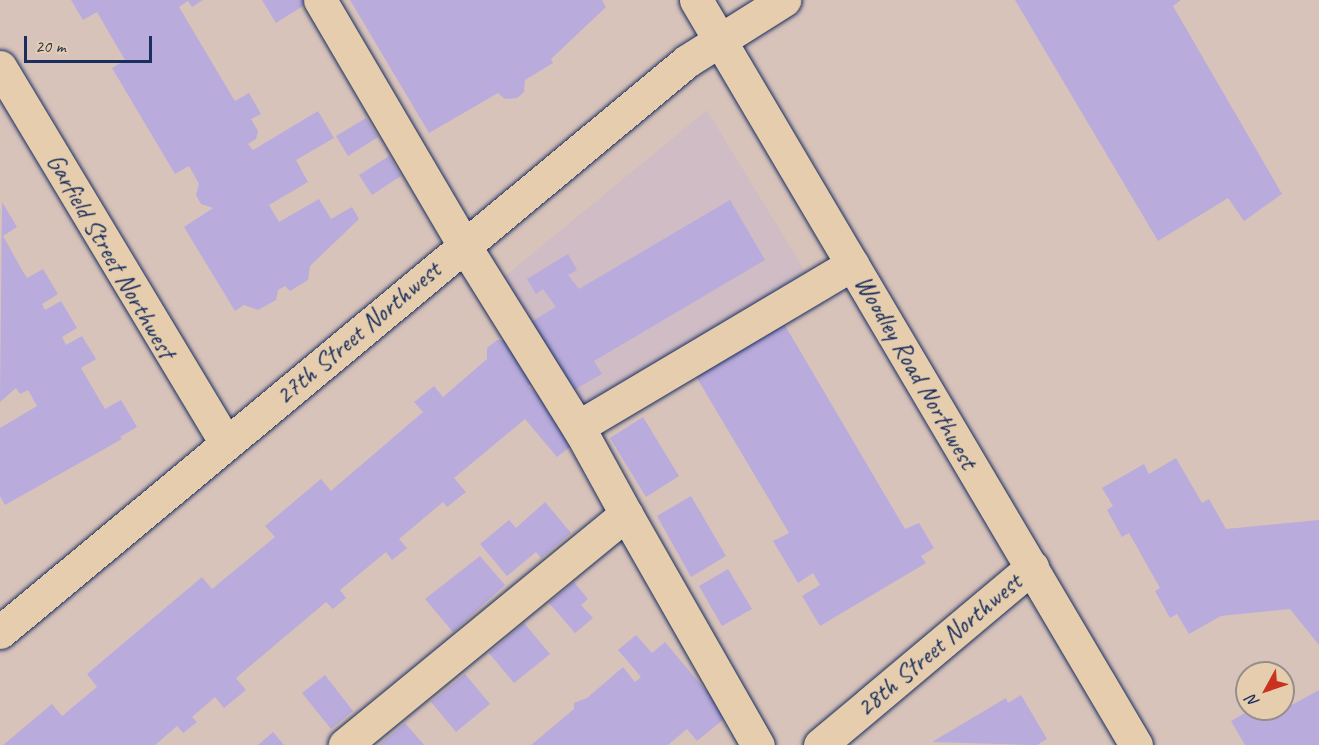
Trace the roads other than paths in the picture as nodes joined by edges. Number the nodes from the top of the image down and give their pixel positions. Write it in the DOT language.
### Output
graph roads {
  1 [pos="320,0"];
  2 [pos="696,0"];
  3 [pos="784,0"];
  4 [pos="720,40"];
  5 [pos="0,67"];
  6 [pos="464,245"];
  7 [pos="852,264"];
  8 [pos="578,427"];
  9 [pos="225,442"];
  10 [pos="626,514"];
  11 [pos="1032,567"];
  12 [pos="0,632"];
  13 [pos="345,745"];
  14 [pos="758,745"];
  15 [pos="820,745"];
  16 [pos="1136,745"];
  1 -- 6 [label="street"];
  2 -- 4 [label="street, Woodley Road Northwest"];
  3 -- 4 [label="street, 27th Street Northwest"];
  4 -- 6 [label="street, 27th Street Northwest"];
  4 -- 7 [label="street, Woodley Road Northwest"];
  5 -- 9 [label="street, Garfield Street Northwest"];
  6 -- 8 [label="street"];
  6 -- 9 [label="street, 27th Street Northwest"];
  7 -- 8 [label="street"];
  7 -- 11 [label="street, Woodley Road Northwest"];
  8 -- 10 [label="street"];
  9 -- 12 [label="street, 27th Street Northwest"];
  10 -- 13 [label="street"];
  10 -- 14 [label="street"];
  11 -- 15 [label="street, 28th Street Northwest"];
  11 -- 16 [label="street, Woodley Road Northwest"];
}
